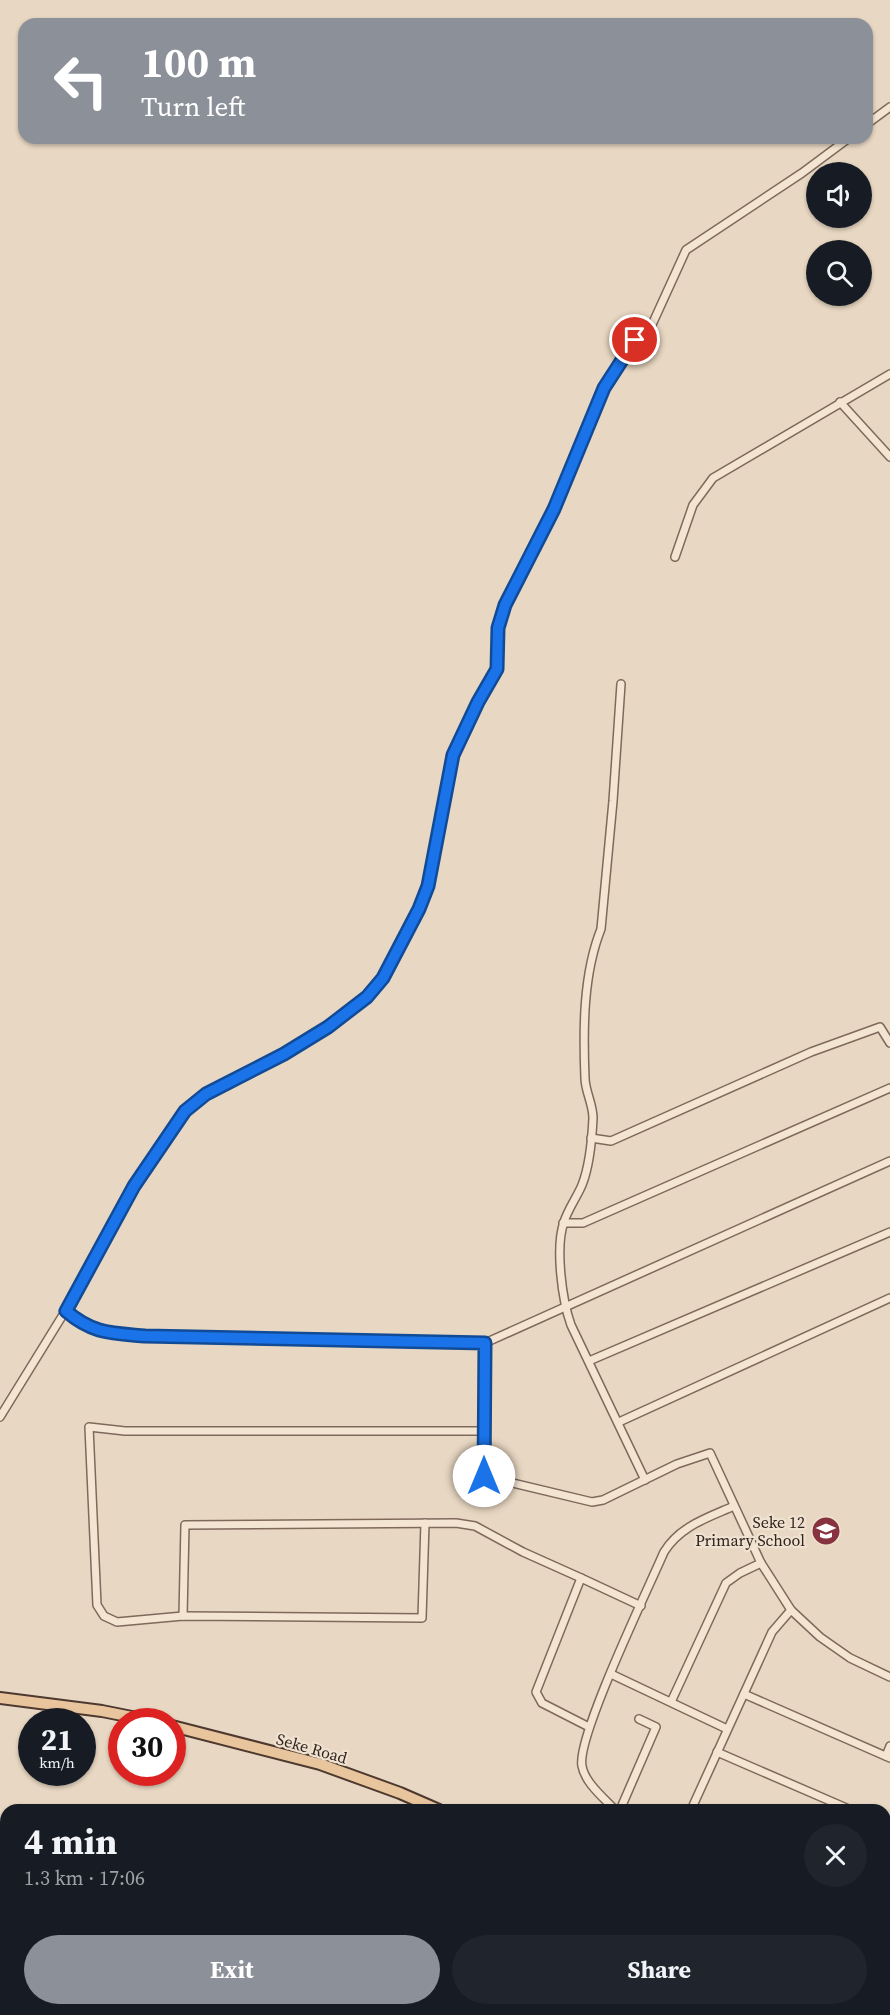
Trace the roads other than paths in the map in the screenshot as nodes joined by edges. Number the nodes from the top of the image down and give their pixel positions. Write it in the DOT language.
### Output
graph roads {
  1 [pos="890,107"];
  2 [pos="873,120"];
  3 [pos="841,144"];
  4 [pos="890,374"];
  5 [pos="840,402"];
  6 [pos="890,457"];
  7 [pos="675,557"];
  8 [pos="621,684"];
  9 [pos="890,1043"];
  10 [pos="890,1088"];
  11 [pos="591,1138"];
  12 [pos="890,1161"];
  13 [pos="563,1223"];
  14 [pos="890,1232"];
  15 [pos="890,1298"];
  16 [pos="565,1308"];
  17 [pos="66,1311"];
  18 [pos="485,1343"];
  19 [pos="589,1361"];
  20 [pos="0,1417"];
  21 [pos="619,1422"];
  22 [pos="483,1431"];
  23 [pos="645,1480"];
  24 [pos="734,1506"];
  25 [pos="425,1523"];
  26 [pos="761,1563"];
  27 [pos="581,1578"];
  28 [pos="641,1606"];
  29 [pos="791,1610"];
  30 [pos="183,1616"];
  31 [pos="611,1674"];
  32 [pos="890,1677"];
  33 [pos="744,1694"];
  34 [pos="0,1698"];
  35 [pos="671,1702"];
  36 [pos="108,1712"];
  37 [pos="639,1719"];
  38 [pos="589,1727"];
  39 [pos="727,1729"];
  40 [pos="186,1730"];
  41 [pos="890,1746"];
  42 [pos="717,1752"];
  43 [pos="888,1757"];
  44 [pos="423,1804"];
  45 [pos="610,1804"];
  46 [pos="623,1804"];
  47 [pos="694,1804"];
  48 [pos="837,1804"];
  1 -- 2 [label="street"];
  3 -- 17 [label="street"];
  4 -- 5 [label="street"];
  5 -- 6 [label="street"];
  5 -- 7 [label="street"];
  8 -- 11 [label="street"];
  9 -- 11 [label="street"];
  10 -- 13 [label="street"];
  11 -- 13 [label="street"];
  12 -- 16 [label="street"];
  13 -- 16 [label="street"];
  14 -- 19 [label="street"];
  15 -- 21 [label="street"];
  16 -- 18 [label="street"];
  16 -- 19 [label="street"];
  17 -- 18 [label="street"];
  17 -- 20 [label="street"];
  18 -- 22 [label="street"];
  19 -- 21 [label="street"];
  21 -- 23 [label="street"];
  22 -- 23 [label="street"];
  22 -- 30 [label="street"];
  23 -- 24 [label="street"];
  24 -- 26 [label="street"];
  24 -- 28 [label="street"];
  25 -- 27 [label="street"];
  25 -- 30 [label="street"];
  25 -- 30 [label="street"];
  26 -- 29 [label="street"];
  26 -- 35 [label="street"];
  27 -- 28 [label="street"];
  27 -- 38 [label="street"];
  28 -- 31 [label="street"];
  29 -- 32 [label="street"];
  29 -- 33 [label="street"];
  31 -- 35 [label="street"];
  31 -- 38 [label="street"];
  33 -- 39 [label="street"];
  33 -- 43 [label="street"];
  34 -- 36 [label="main road"];
  35 -- 39 [label="street"];
  37 -- 46 [label="street"];
  38 -- 45 [label="street"];
  39 -- 42 [label="street"];
  40 -- 44 [label="main road, Seke Road"];
  41 -- 43 [label="street"];
  42 -- 47 [label="street"];
  42 -- 48 [label="street"];
}
